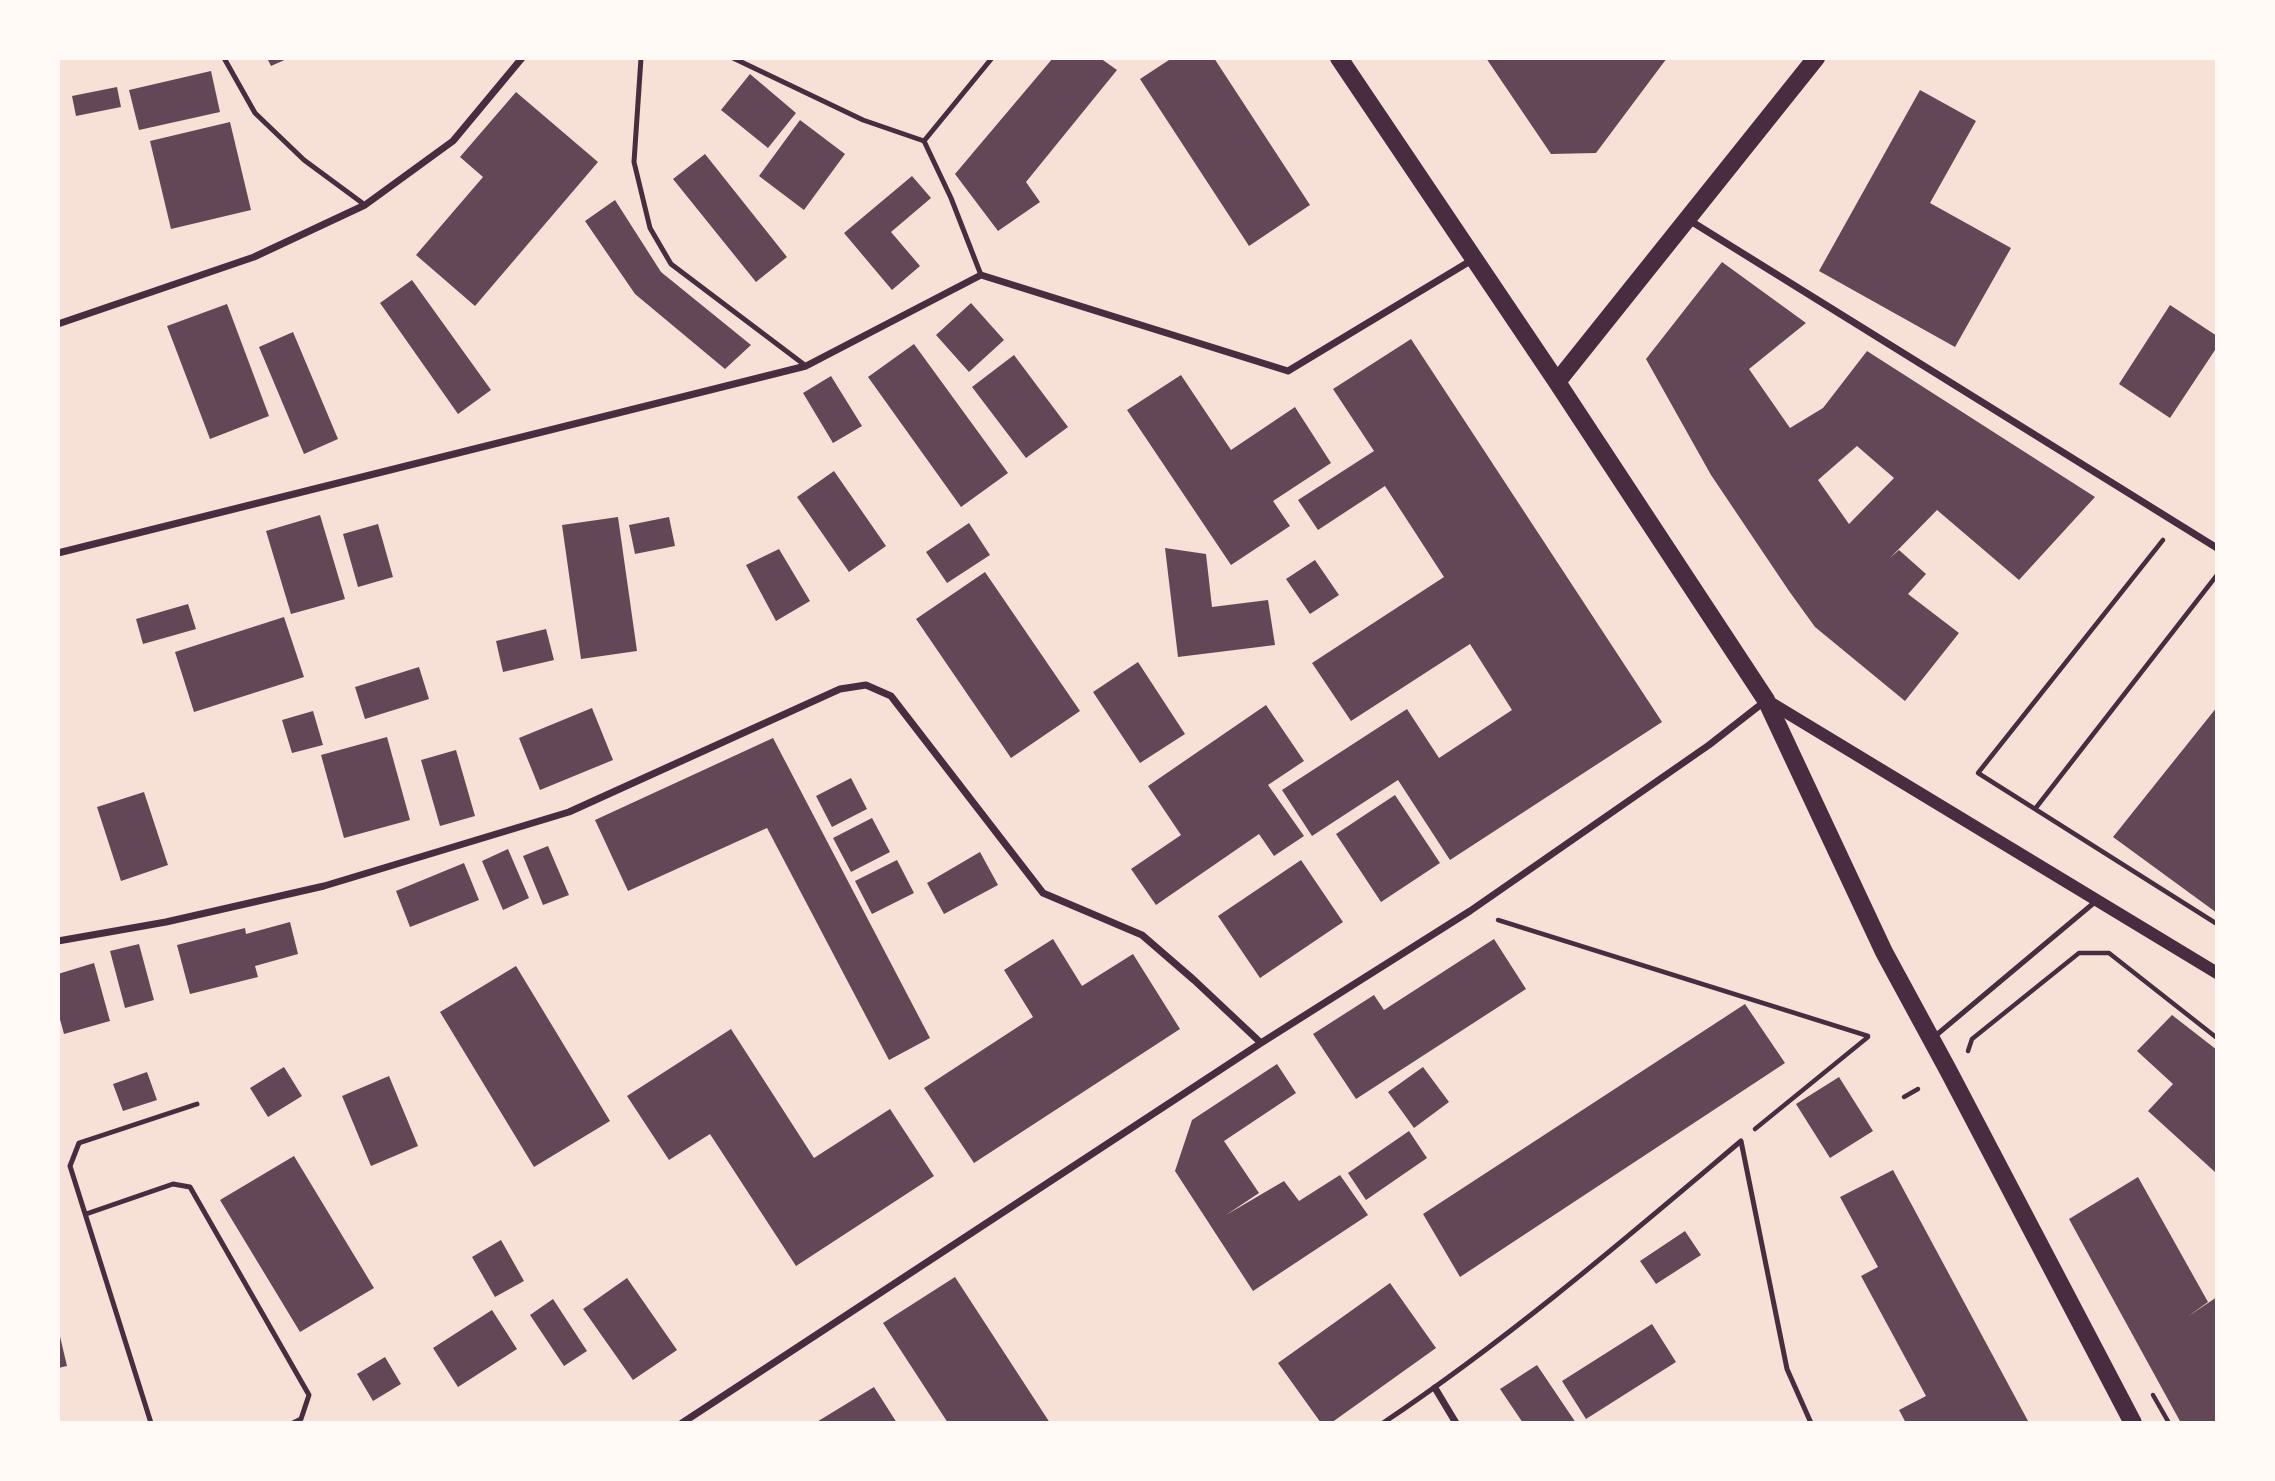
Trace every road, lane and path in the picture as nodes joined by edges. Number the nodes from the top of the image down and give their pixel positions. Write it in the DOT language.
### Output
graph roads {
  1 [pos="224,58"];
  2 [pos="522,58"];
  3 [pos="641,58"];
  4 [pos="733,58"];
  5 [pos="992,58"];
  6 [pos="1339,58"];
  7 [pos="1816,58"];
  8 [pos="924,141"];
  9 [pos="365,205"];
  10 [pos="1687,219"];
  11 [pos="1473,260"];
  12 [pos="981,275"];
  13 [pos="58,324"];
  14 [pos="806,366"];
  15 [pos="1557,382"];
  16 [pos="2177,523"];
  17 [pos="2217,548"];
  18 [pos="58,553"];
  19 [pos="2217,575"];
  20 [pos="1766,700"];
  21 [pos="2035,809"];
  22 [pos="2098,899"];
  23 [pos="1471,911"];
  24 [pos="2217,924"];
  25 [pos="58,941"];
  26 [pos="2217,973"];
  27 [pos="2217,1038"];
  28 [pos="1932,1040"];
  29 [pos="1261,1044"];
  30 [pos="1965,1060"];
  31 [pos="1918,1089"];
  32 [pos="1904,1097"];
  33 [pos="197,1104"];
  34 [pos="1741,1141"];
  35 [pos="86,1214"];
  36 [pos="1435,1388"];
  37 [pos="151,1423"];
  38 [pos="293,1423"];
  39 [pos="682,1423"];
  40 [pos="1383,1423"];
  41 [pos="1455,1423"];
  42 [pos="1811,1423"];
  43 [pos="2133,1423"];
  1 -- 9 [label="lane"];
  2 -- 9 [label="street"];
  3 -- 14 [label="lane"];
  4 -- 8 [label="lane"];
  5 -- 8 [label="lane"];
  6 -- 11 [label="main road"];
  7 -- 10 [label="main road"];
  8 -- 12 [label="lane"];
  9 -- 13 [label="street"];
  10 -- 15 [label="main road"];
  10 -- 16 [label="street"];
  11 -- 12 [label="street"];
  11 -- 15 [label="main road"];
  12 -- 14 [label="street"];
  14 -- 18 [label="street"];
  15 -- 20 [label="main road"];
  16 -- 17 [label="street"];
  16 -- 21 [label="path"];
  19 -- 21 [label="path"];
  20 -- 22 [label="street"];
  20 -- 23 [label="street"];
  20 -- 28 [label="main road"];
  21 -- 24 [label="path"];
  22 -- 26 [label="street"];
  22 -- 28 [label="lane"];
  23 -- 29 [label="street"];
  23 -- 34 [label="path"];
  25 -- 29 [label="street"];
  27 -- 30 [label="path"];
  28 -- 43 [label="main road"];
  29 -- 39 [label="street"];
  31 -- 32 [label="path"];
  33 -- 35 [label="lane"];
  34 -- 36 [label="lane"];
  34 -- 42 [label="lane"];
  35 -- 37 [label="lane"];
  35 -- 38 [label="lane"];
  36 -- 40 [label="lane"];
  36 -- 41 [label="street"];
}
